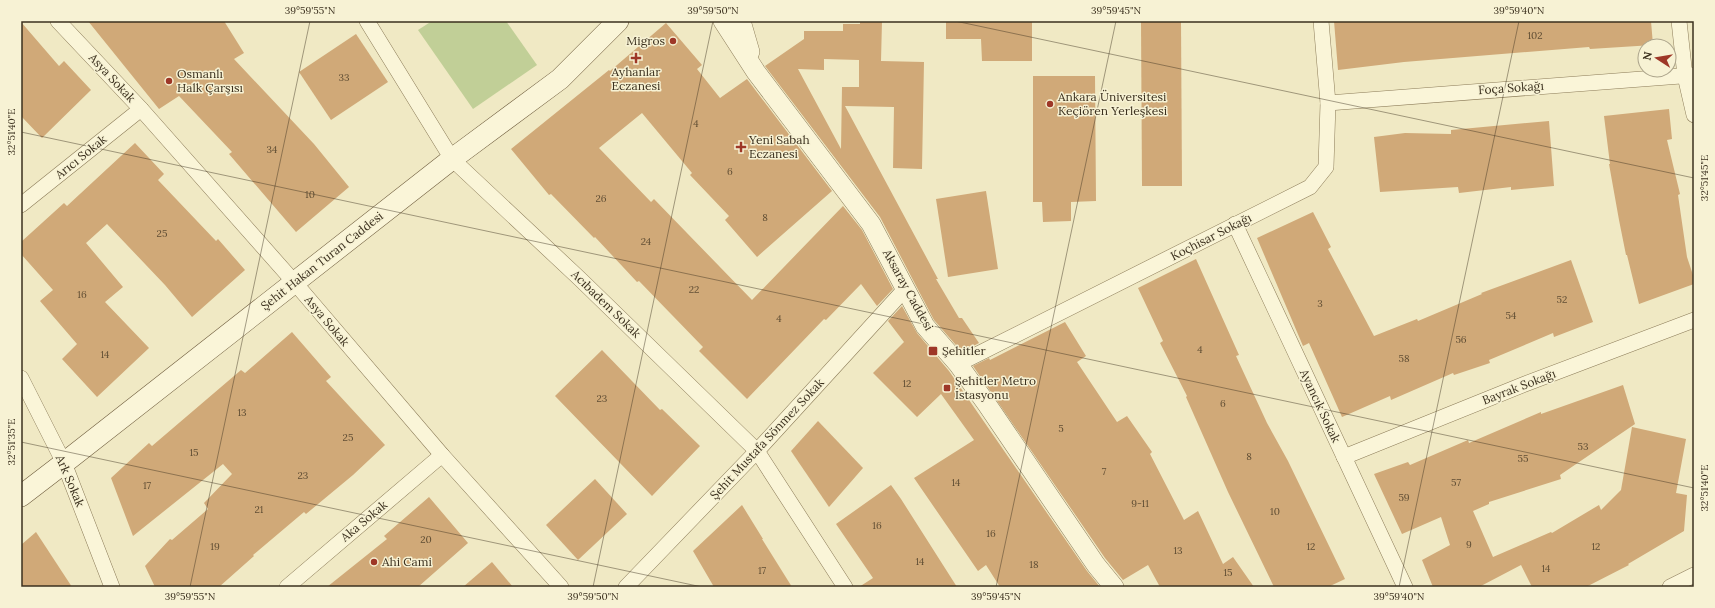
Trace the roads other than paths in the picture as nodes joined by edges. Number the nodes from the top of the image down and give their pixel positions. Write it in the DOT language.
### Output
graph roads {
  1 [pos="58,21"];
  2 [pos="367,21"];
  3 [pos="618,21"];
  4 [pos="723,21"];
  5 [pos="741,21"];
  6 [pos="1321,21"];
  7 [pos="1679,21"];
  8 [pos="756,72"];
  9 [pos="1690,76"];
  10 [pos="1328,102"];
  11 [pos="141,109"];
  12 [pos="1694,115"];
  13 [pos="452,159"];
  14 [pos="21,205"];
  15 [pos="1235,224"];
  16 [pos="295,283"];
  17 [pos="906,288"];
  18 [pos="1694,320"];
  19 [pos="958,364"];
  20 [pos="21,378"];
  21 [pos="758,451"];
  22 [pos="442,455"];
  23 [pos="1344,457"];
  24 [pos="64,464"];
  25 [pos="21,496"];
  26 [pos="1694,575"];
  27 [pos="112,587"];
  28 [pos="287,587"];
  29 [pos="561,587"];
  30 [pos="626,587"];
  31 [pos="845,587"];
  32 [pos="1114,587"];
  33 [pos="1405,587"];
  34 [pos="1670,587"];
  1 -- 11 [label="street, Asya Sokak"];
  2 -- 13 [label="street, Acıbadem Sokak"];
  3 -- 13 [label="main road, Şehit Hakan Turan Caddesi"];
  4 -- 8 [label="street, Aksaray Caddesi"];
  5 -- 8 [label="street"];
  6 -- 10 [label="street, Koçhisar Sokağı"];
  7 -- 9 [label="street"];
  8 -- 17 [label="street, Aksaray Caddesi"];
  9 -- 10 [label="street, Foça Sokağı"];
  9 -- 12 [label="street"];
  10 -- 15 [label="street, Koçhisar Sokağı"];
  11 -- 14 [label="street, Arıcı Sokak"];
  11 -- 16 [label="street, Asya Sokak"];
  13 -- 16 [label="main road, Şehit Hakan Turan Caddesi"];
  13 -- 21 [label="street, Acıbadem Sokak"];
  15 -- 19 [label="street, Koçhisar Sokağı"];
  15 -- 23 [label="street, Ayancık Sokak"];
  16 -- 22 [label="street, Asya Sokak"];
  16 -- 24 [label="main road, Şehit Hakan Turan Caddesi"];
  17 -- 19 [label="street, Aksaray Caddesi"];
  17 -- 21 [label="street, Şehit Mustafa Sönmez Sokak"];
  18 -- 23 [label="street, Bayrak Sokağı"];
  19 -- 32 [label="street, Aksaray Caddesi"];
  20 -- 24 [label="street, Ark Sokak"];
  21 -- 30 [label="street, Şehit Mustafa Sönmez Sokak"];
  21 -- 31 [label="street, Acıbadem Sokak"];
  22 -- 28 [label="street, Aka Sokak"];
  22 -- 29 [label="street, Asya Sokak"];
  23 -- 33 [label="street, Ayancık Sokak"];
  24 -- 25 [label="main road, Şehit Hakan Turan Caddesi"];
  24 -- 27 [label="street, Ark Sokak"];
  26 -- 34 [label="street"];
}
